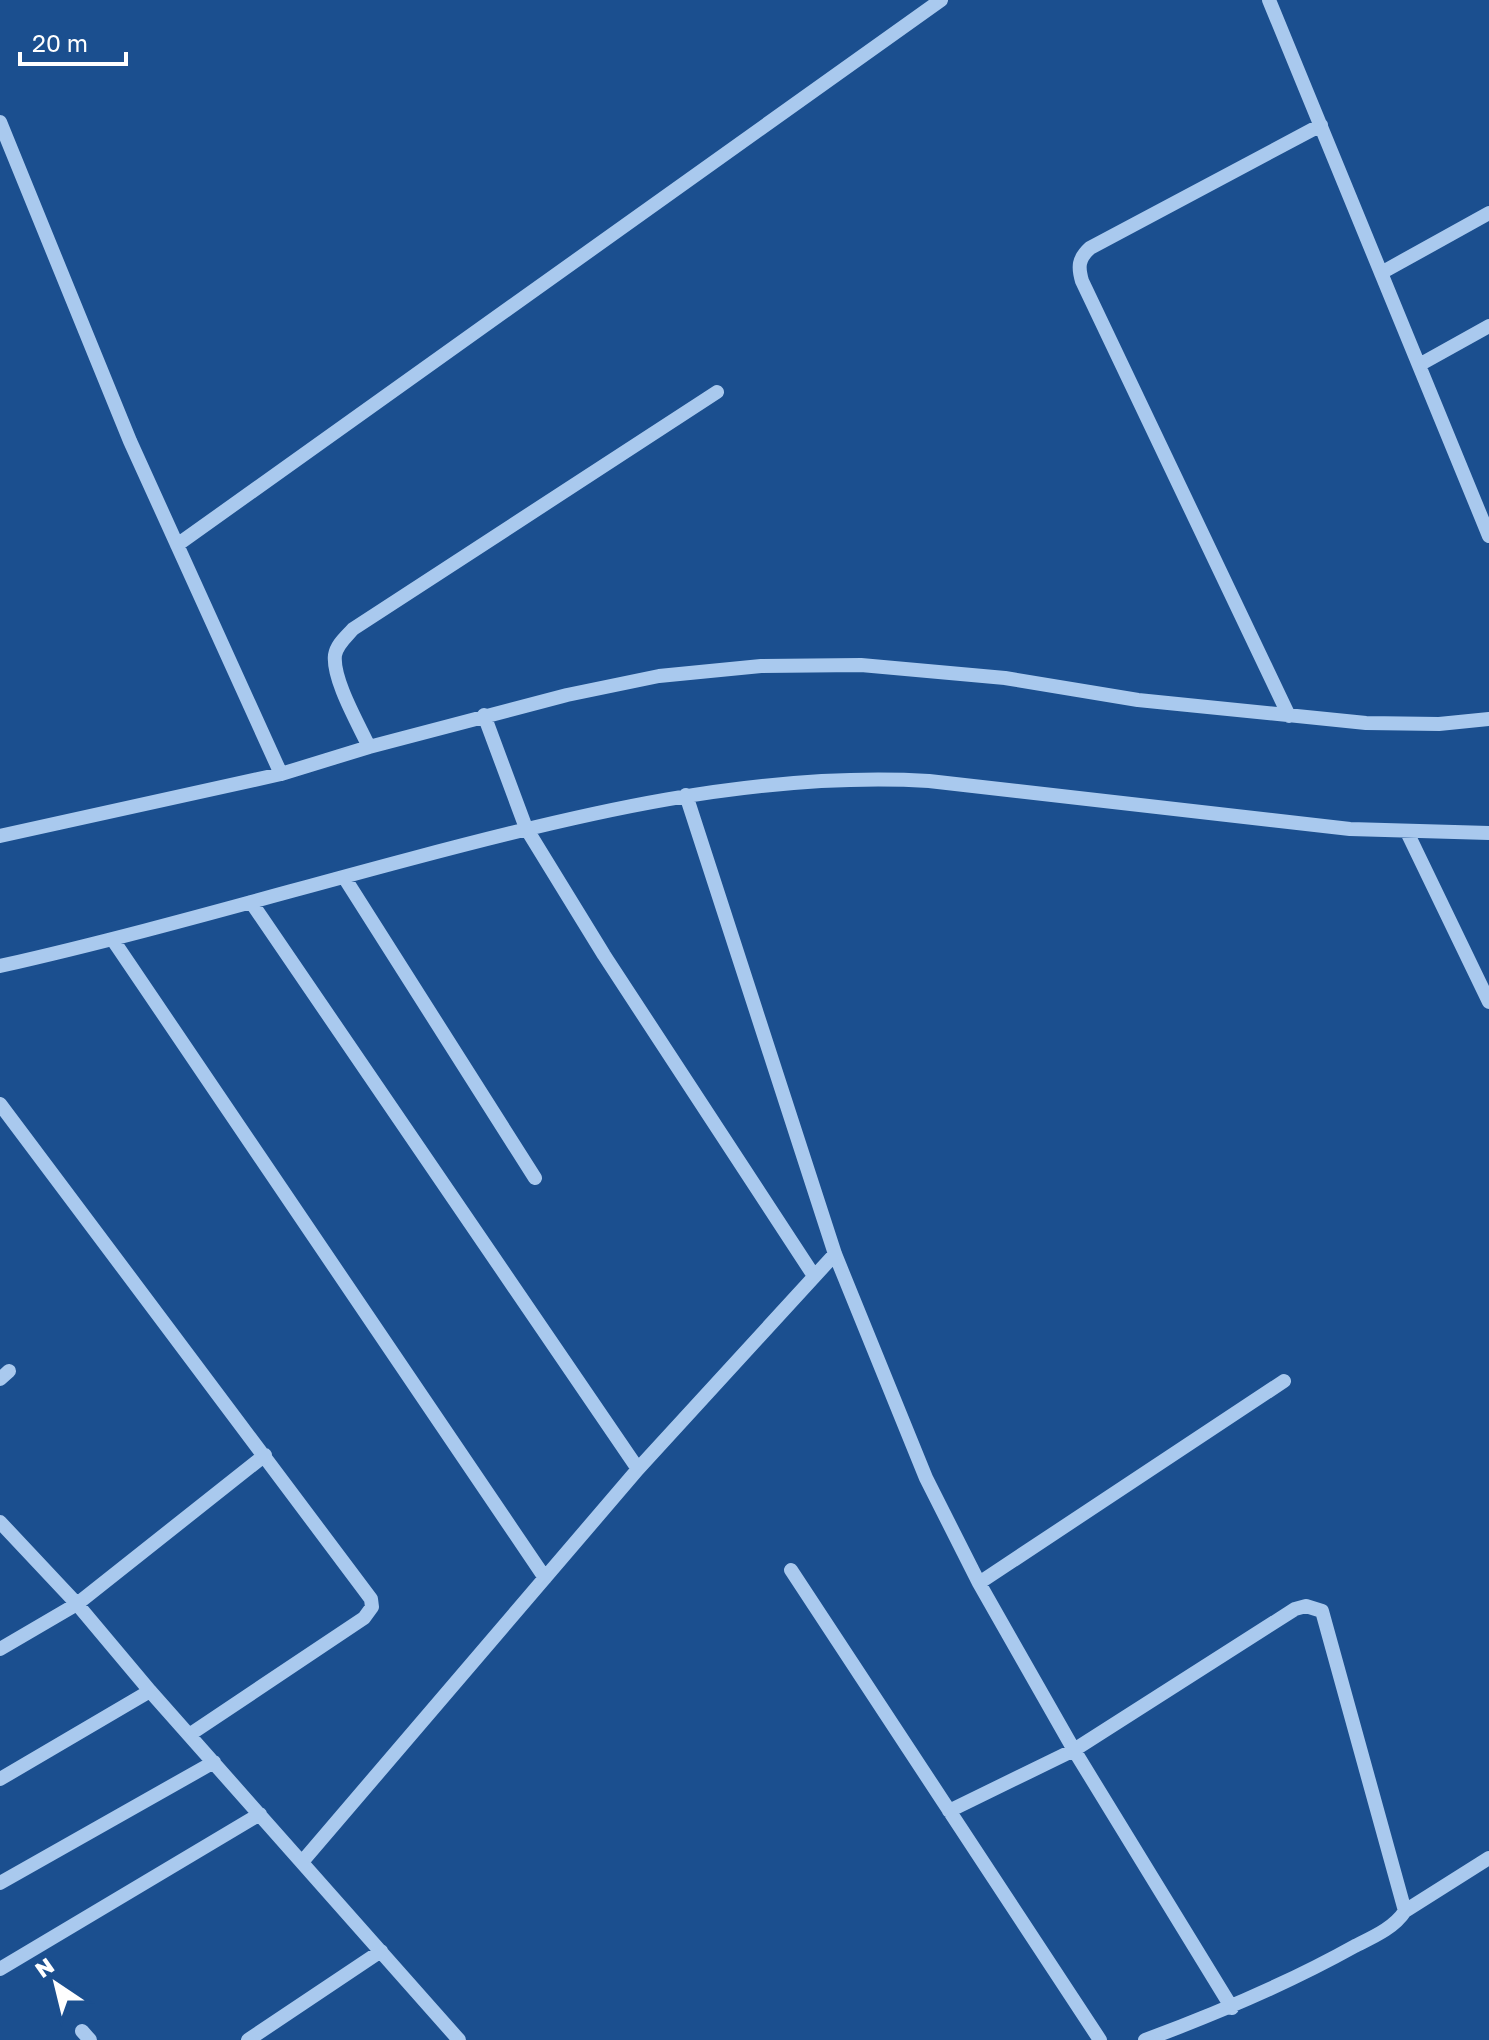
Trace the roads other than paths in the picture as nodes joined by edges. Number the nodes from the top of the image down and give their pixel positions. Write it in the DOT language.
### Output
graph roads {
  1 [pos="941,0"];
  2 [pos="1269,0"];
  3 [pos="0,122"];
  4 [pos="1321,125"];
  5 [pos="1489,213"];
  6 [pos="1381,273"];
  7 [pos="1489,326"];
  8 [pos="1419,365"];
  9 [pos="717,392"];
  10 [pos="1489,536"];
  11 [pos="177,545"];
  12 [pos="484,715"];
  13 [pos="1289,716"];
  14 [pos="1489,719"];
  15 [pos="369,747"];
  16 [pos="281,774"];
  17 [pos="686,795"];
  18 [pos="526,828"];
  19 [pos="1407,832"];
  20 [pos="1489,833"];
  21 [pos="0,836"];
  22 [pos="344,877"];
  23 [pos="251,902"];
  24 [pos="113,940"];
  25 [pos="0,966"];
  26 [pos="1489,1002"];
  27 [pos="0,1104"];
  28 [pos="535,1178"];
  29 [pos="835,1254"];
  30 [pos="814,1276"];
  31 [pos="1284,1381"];
  32 [pos="265,1455"];
  33 [pos="638,1469"];
  34 [pos="0,1522"];
  35 [pos="791,1570"];
  36 [pos="545,1578"];
  37 [pos="979,1583"];
  38 [pos="77,1604"];
  39 [pos="0,1649"];
  40 [pos="150,1691"];
  41 [pos="189,1735"];
  42 [pos="1074,1750"];
  43 [pos="214,1762"];
  44 [pos="0,1779"];
  45 [pos="949,1811"];
  46 [pos="260,1814"];
  47 [pos="1489,1858"];
  48 [pos="302,1862"];
  49 [pos="0,1883"];
  50 [pos="1405,1911"];
  51 [pos="381,1951"];
  52 [pos="0,1969"];
  53 [pos="1232,2008"];
  54 [pos="451,2038"];
  55 [pos="248,2040"];
  56 [pos="1100,2040"];
  57 [pos="1145,2040"];
  1 -- 11 [label="street"];
  2 -- 4 [label="street"];
  3 -- 11 [label="street"];
  4 -- 6 [label="street"];
  4 -- 13 [label="street"];
  5 -- 6 [label="street"];
  6 -- 8 [label="street"];
  7 -- 8 [label="street"];
  8 -- 10 [label="street"];
  9 -- 15 [label="street"];
  11 -- 16 [label="street"];
  12 -- 13 [label="street"];
  12 -- 15 [label="street"];
  12 -- 18 [label="street"];
  13 -- 14 [label="street"];
  15 -- 16 [label="street"];
  16 -- 21 [label="street"];
  17 -- 18 [label="street"];
  17 -- 19 [label="street"];
  17 -- 29 [label="street"];
  18 -- 22 [label="street"];
  18 -- 30 [label="street"];
  19 -- 20 [label="street"];
  19 -- 26 [label="street"];
  22 -- 23 [label="street"];
  22 -- 28 [label="street"];
  23 -- 24 [label="street"];
  23 -- 33 [label="street"];
  24 -- 25 [label="street"];
  24 -- 36 [label="street"];
  27 -- 32 [label="street"];
  29 -- 30 [label="street"];
  29 -- 37 [label="street"];
  30 -- 33 [label="street"];
  31 -- 37 [label="street"];
  32 -- 38 [label="street"];
  32 -- 41 [label="street"];
  33 -- 36 [label="street"];
  34 -- 38 [label="street"];
  35 -- 45 [label="street"];
  36 -- 48 [label="street"];
  37 -- 42 [label="street"];
  38 -- 39 [label="street"];
  38 -- 40 [label="street"];
  40 -- 41 [label="street"];
  40 -- 44 [label="street"];
  41 -- 43 [label="street"];
  42 -- 45 [label="street"];
  42 -- 50 [label="street"];
  42 -- 53 [label="street"];
  43 -- 46 [label="street"];
  43 -- 49 [label="street"];
  45 -- 56 [label="street"];
  46 -- 48 [label="street"];
  46 -- 52 [label="street"];
  47 -- 50 [label="street"];
  48 -- 51 [label="street"];
  50 -- 53 [label="street"];
  51 -- 54 [label="street"];
  51 -- 55 [label="street"];
  53 -- 57 [label="street"];
}
